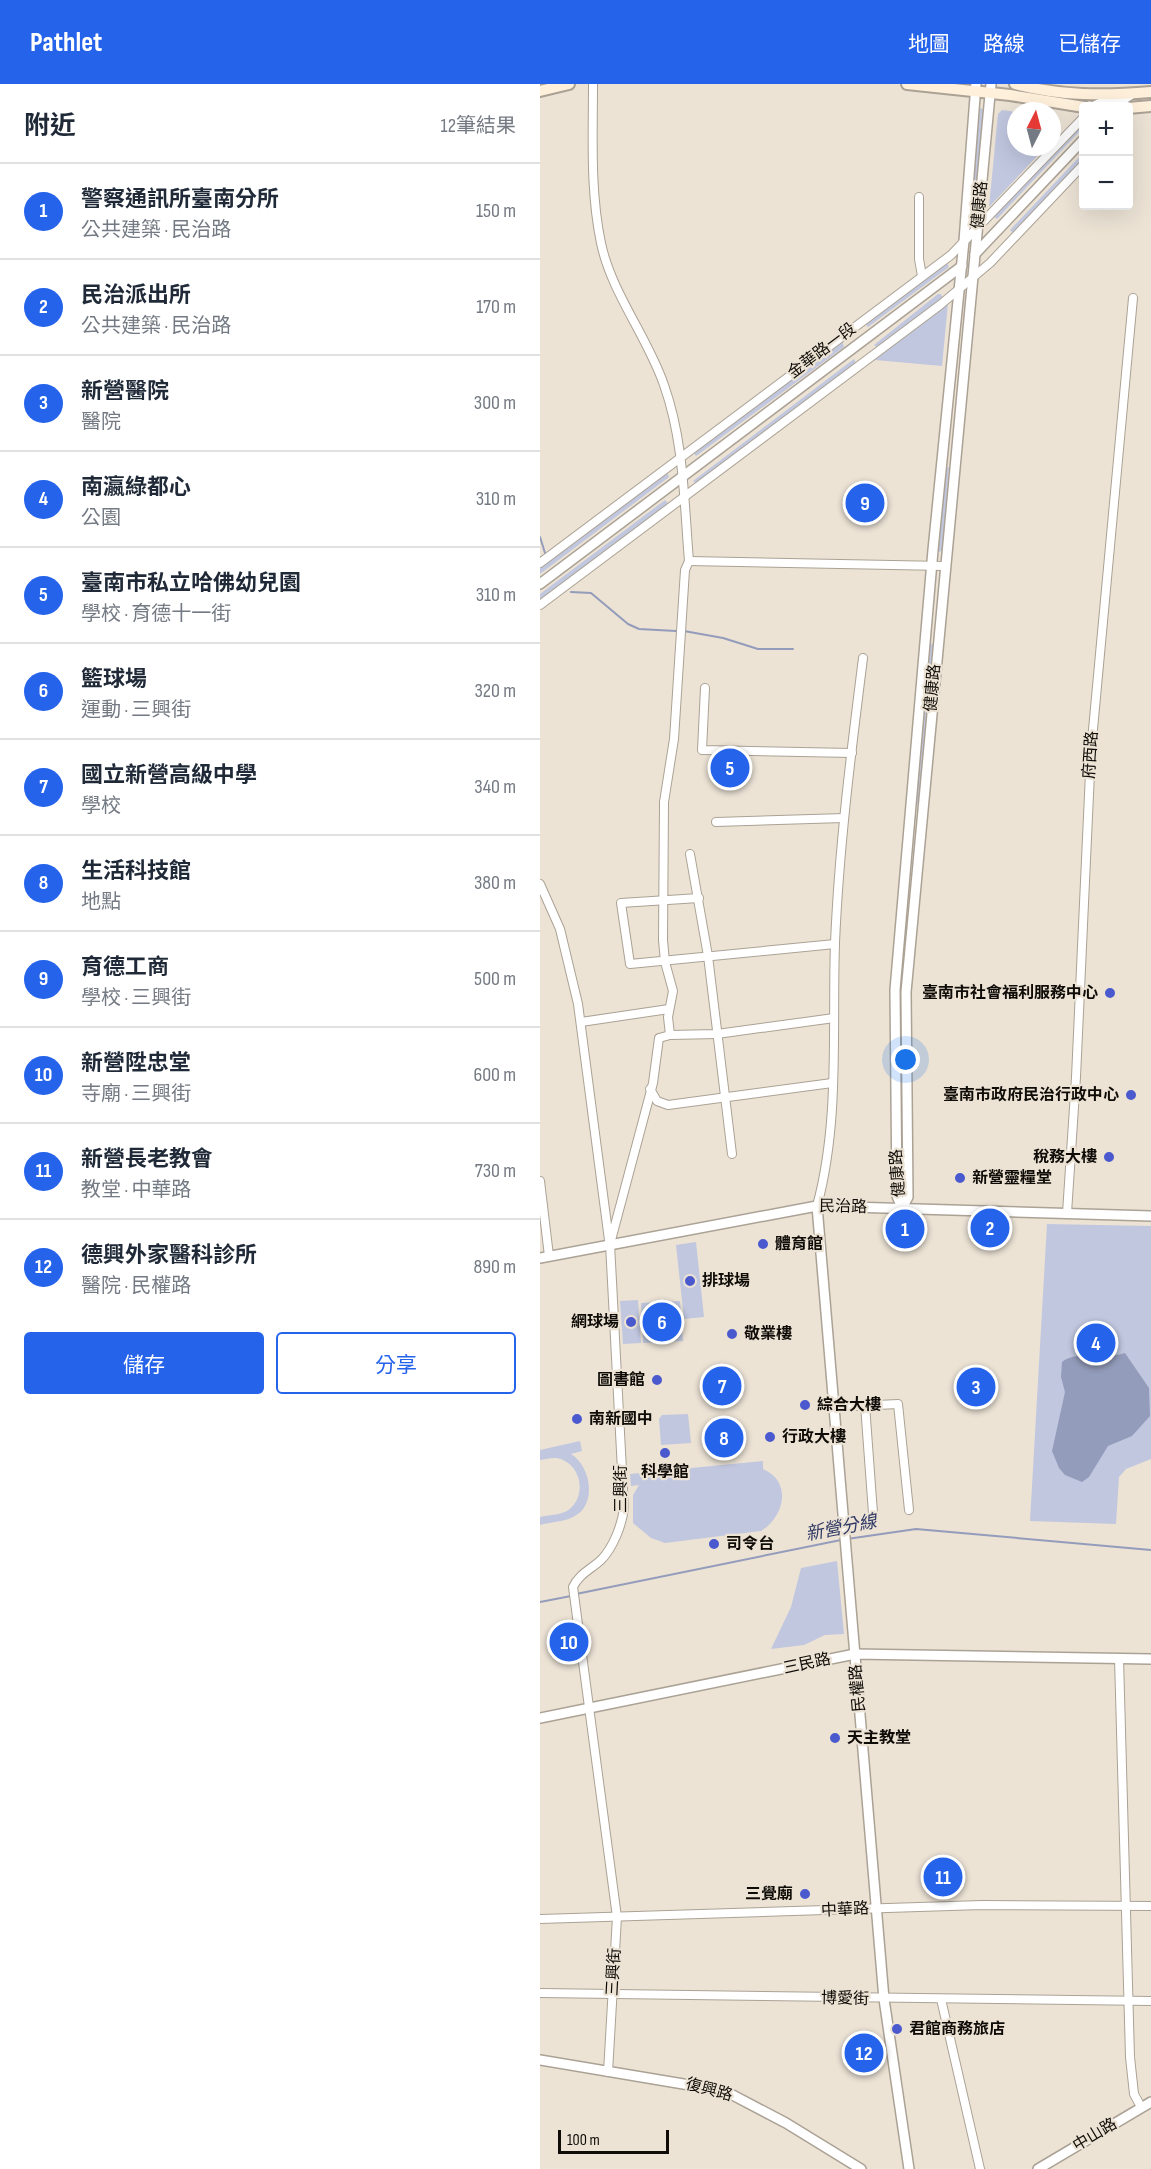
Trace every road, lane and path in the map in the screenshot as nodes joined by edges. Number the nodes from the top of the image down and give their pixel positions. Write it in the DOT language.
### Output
graph roads {
  1 [pos="569,84"];
  2 [pos="593,84"];
  3 [pos="907,84"];
  4 [pos="1015,84"];
  5 [pos="976,87"];
  6 [pos="990,88"];
  7 [pos="540,91"];
  8 [pos="1151,92"];
  9 [pos="1132,94"];
  10 [pos="1101,102"];
  11 [pos="1119,102"];
  12 [pos="1151,106"];
  13 [pos="1079,107"];
  14 [pos="1133,109"];
  15 [pos="1079,121"];
  16 [pos="1079,143"];
  17 [pos="1079,168"];
  18 [pos="919,197"];
  19 [pos="978,228"];
  20 [pos="964,241"];
  21 [pos="974,255"];
  22 [pos="962,267"];
  23 [pos="922,276"];
  24 [pos="972,278"];
  25 [pos="958,290"];
  26 [pos="1133,298"];
  27 [pos="681,456"];
  28 [pos="682,477"];
  29 [pos="684,497"];
  30 [pos="689,561"];
  31 [pos="540,563"];
  32 [pos="932,565"];
  33 [pos="944,566"];
  34 [pos="540,584"];
  35 [pos="540,605"];
  36 [pos="863,658"];
  37 [pos="705,688"];
  38 [pos="852,753"];
  39 [pos="844,818"];
  40 [pos="716,822"];
  41 [pos="690,854"];
  42 [pos="540,884"];
  43 [pos="699,898"];
  44 [pos="664,900"];
  45 [pos="835,944"];
  46 [pos="898,955"];
  47 [pos="708,956"];
  48 [pos="909,956"];
  49 [pos="665,962"];
  50 [pos="669,1009"];
  51 [pos="834,1018"];
  52 [pos="581,1022"];
  53 [pos="717,1034"];
  54 [pos="670,1035"];
  55 [pos="832,1083"];
  56 [pos="650,1089"];
  57 [pos="726,1098"];
  58 [pos="732,1154"];
  59 [pos="540,1181"];
  60 [pos="817,1206"];
  61 [pos="902,1208"];
  62 [pos="1067,1213"];
  63 [pos="1151,1216"];
  64 [pos="610,1244"];
  65 [pos="544,1257"];
  66 [pos="865,1405"];
  67 [pos="835,1407"];
  68 [pos="909,1510"];
  69 [pos="873,1513"];
  70 [pos="855,1654"];
  71 [pos="1119,1658"];
  72 [pos="1151,1659"];
  73 [pos="589,1708"];
  74 [pos="540,1718"];
  75 [pos="1126,1905"];
  76 [pos="1151,1906"];
  77 [pos="876,1908"];
  78 [pos="617,1917"];
  79 [pos="540,1919"];
  80 [pos="540,1993"];
  81 [pos="613,1994"];
  82 [pos="884,1999"];
  83 [pos="941,1999"];
  84 [pos="1128,2001"];
  85 [pos="1151,2001"];
  86 [pos="540,2061"];
  87 [pos="608,2072"];
  88 [pos="1151,2102"];
  89 [pos="1141,2108"];
  90 [pos="1052,2165"];
  91 [pos="906,2166"];
  92 [pos="861,2169"];
  93 [pos="980,2169"];
  94 [pos="1038,2169"];
  1 -- 7 [label="main road"];
  2 -- 27 [label="street"];
  3 -- 5 [label="main road"];
  4 -- 9 [label="main road"];
  5 -- 6 [label="main road"];
  5 -- 20 [label="street, 健康路"];
  6 -- 13 [label="main road"];
  6 -- 19 [label="street, 健康路"];
  8 -- 9 [label="main road"];
  9 -- 10 [label="street"];
  9 -- 11 [label="street"];
  12 -- 14 [label="main road"];
  15 -- 19 [label="street, 金華路一段"];
  16 -- 21 [label="street, 金華路一段"];
  17 -- 24 [label="street, 金華路一段"];
  18 -- 23 [label="street"];
  19 -- 20 [label="street, 金華路一段"];
  19 -- 21 [label="street, 健康路"];
  20 -- 22 [label="street, 健康路"];
  20 -- 23 [label="street, 金華路一段"];
  21 -- 22 [label="street, 金華路一段"];
  21 -- 24 [label="street, 健康路"];
  22 -- 25 [label="street, 健康路"];
  22 -- 28 [label="street, 金華路一段"];
  23 -- 27 [label="street, 金華路一段"];
  24 -- 25 [label="street, 金華路一段"];
  24 -- 33 [label="street, 健康路"];
  25 -- 29 [label="street, 金華路一段"];
  25 -- 32 [label="street, 健康路"];
  26 -- 62 [label="street, 府西路"];
  27 -- 28 [label="street"];
  27 -- 31 [label="street, 金華路一段"];
  28 -- 29 [label="street"];
  28 -- 34 [label="street, 金華路一段"];
  29 -- 30 [label="street"];
  29 -- 35 [label="street, 金華路一段"];
  30 -- 32 [label="street"];
  30 -- 44 [label="street"];
  32 -- 33 [label="street"];
  32 -- 46 [label="street, 健康路"];
  33 -- 48 [label="street, 健康路"];
  36 -- 38 [label="street"];
  37 -- 38 [label="street"];
  38 -- 39 [label="street"];
  39 -- 40 [label="street"];
  39 -- 45 [label="street"];
  41 -- 43 [label="street"];
  42 -- 52 [label="street"];
  43 -- 44 [label="street"];
  43 -- 47 [label="street"];
  44 -- 49 [label="street"];
  44 -- 49 [label="street"];
  45 -- 47 [label="street"];
  45 -- 51 [label="street"];
  46 -- 48 [label="street"];
  46 -- 61 [label="street, 健康路"];
  47 -- 49 [label="street"];
  47 -- 53 [label="street"];
  48 -- 61 [label="street, 健康路"];
  49 -- 50 [label="street"];
  50 -- 52 [label="street"];
  50 -- 54 [label="street"];
  51 -- 53 [label="street"];
  51 -- 55 [label="street"];
  52 -- 64 [label="street"];
  53 -- 54 [label="street"];
  53 -- 57 [label="street"];
  54 -- 56 [label="street, 三興街"];
  55 -- 57 [label="street"];
  55 -- 60 [label="street"];
  56 -- 57 [label="street"];
  56 -- 64 [label="street, 三興街"];
  57 -- 58 [label="street"];
  59 -- 65 [label="street"];
  60 -- 61 [label="street, 民治路"];
  60 -- 64 [label="street, 民治路"];
  60 -- 67 [label="street, 民權路"];
  61 -- 62 [label="street, 民治路"];
  62 -- 63 [label="street, 民治路"];
  64 -- 65 [label="street, 民治路"];
  64 -- 73 [label="street, 三興街"];
  66 -- 67 [label="street"];
  66 -- 68 [label="street"];
  66 -- 69 [label="street"];
  67 -- 70 [label="street, 民權路"];
  70 -- 71 [label="street, 三民路"];
  70 -- 73 [label="street, 三民路"];
  70 -- 77 [label="street, 民權路"];
  71 -- 72 [label="street, 三民路"];
  71 -- 75 [label="street"];
  73 -- 74 [label="street, 三民路"];
  73 -- 78 [label="street, 三興街"];
  75 -- 76 [label="street, 中華路"];
  75 -- 77 [label="street, 中華路"];
  75 -- 84 [label="street"];
  77 -- 78 [label="street, 中華路"];
  77 -- 82 [label="street, 民權路"];
  78 -- 79 [label="street, 中華路"];
  78 -- 81 [label="street, 三興街"];
  80 -- 81 [label="street, 博愛街"];
  81 -- 82 [label="street, 博愛街"];
  81 -- 87 [label="street, 三興街"];
  82 -- 83 [label="street, 博愛街"];
  82 -- 91 [label="street, 民權路"];
  83 -- 84 [label="street, 博愛街"];
  83 -- 93 [label="street"];
  84 -- 85 [label="street, 博愛街"];
  84 -- 89 [label="street"];
  86 -- 87 [label="street, 復興路"];
  87 -- 92 [label="street, 復興路"];
  88 -- 89 [label="street, 中山路"];
  89 -- 90 [label="street, 中山路"];
  90 -- 94 [label="street, 中山路"];
}
